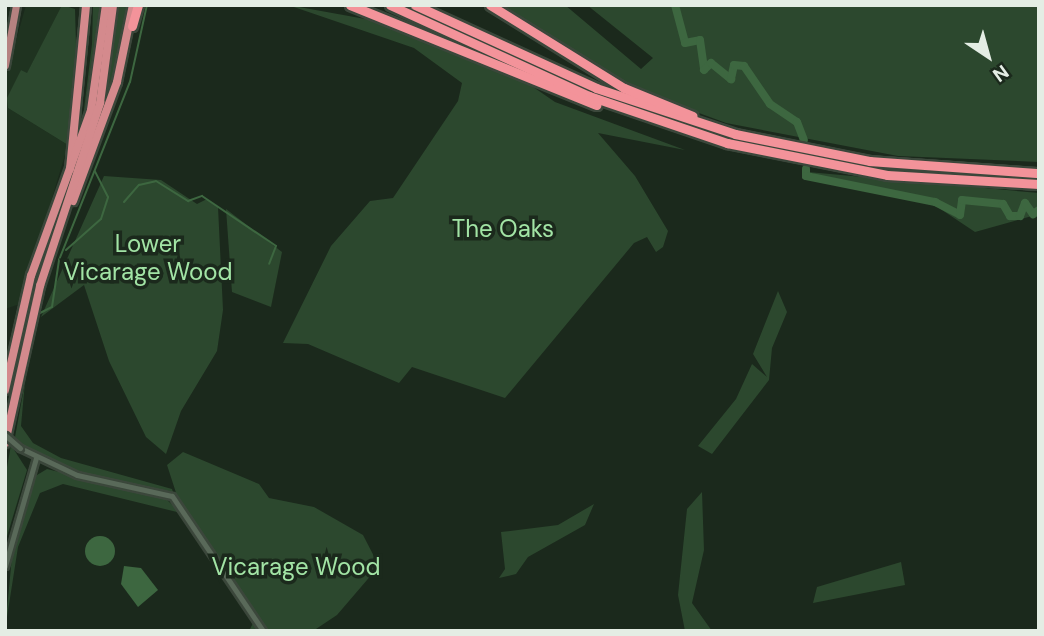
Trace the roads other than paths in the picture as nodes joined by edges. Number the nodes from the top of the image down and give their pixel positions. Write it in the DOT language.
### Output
graph roads {
  1 [pos="16,5"];
  2 [pos="86,5"];
  3 [pos="106,5"];
  4 [pos="113,5"];
  5 [pos="135,5"];
  6 [pos="350,5"];
  7 [pos="390,5"];
  8 [pos="415,5"];
  9 [pos="490,5"];
  10 [pos="372,12"];
  11 [pos="132,26"];
  12 [pos="484,48"];
  13 [pos="5,65"];
  14 [pos="706,125"];
  15 [pos="704,137"];
  16 [pos="71,172"];
  17 [pos="1039,173"];
  18 [pos="1039,184"];
  19 [pos="51,248"];
  20 [pos="5,390"];
  21 [pos="5,435"];
  22 [pos="5,443"];
  23 [pos="37,458"];
  24 [pos="5,566"];
  25 [pos="263,631"];
  1 -- 13 [label="main road"];
  2 -- 16 [label="highway"];
  3 -- 16 [label="highway"];
  4 -- 19 [label="highway"];
  5 -- 11 [label="highway"];
  6 -- 10 [label="highway"];
  7 -- 12 [label="highway"];
  8 -- 14 [label="highway"];
  9 -- 14 [label="highway"];
  10 -- 12 [label="highway"];
  10 -- 15 [label="highway"];
  11 -- 19 [label="highway"];
  12 -- 15 [label="highway"];
  14 -- 17 [label="highway"];
  15 -- 18 [label="highway"];
  16 -- 20 [label="highway"];
  19 -- 22 [label="highway"];
  21 -- 23 [label="street, bridge"];
  23 -- 24 [label="street"];
  23 -- 25 [label="street"];
}
